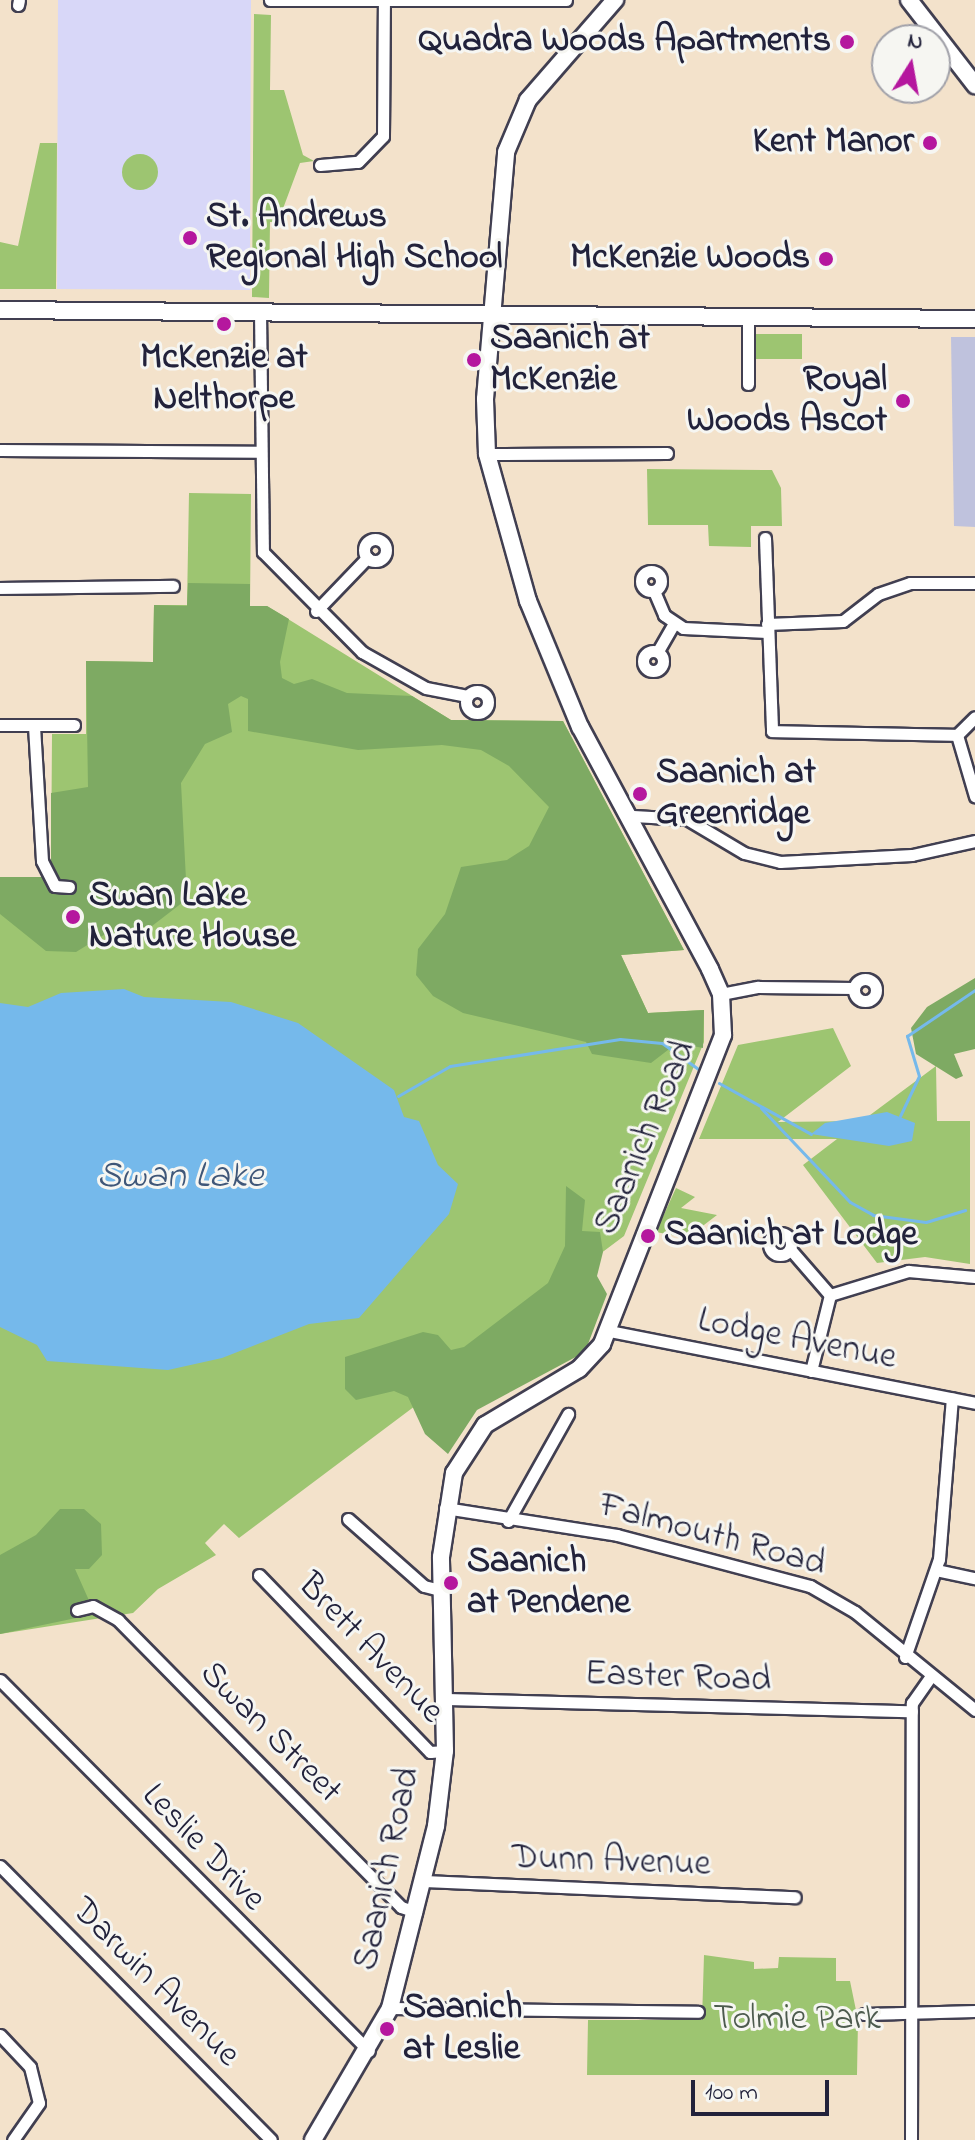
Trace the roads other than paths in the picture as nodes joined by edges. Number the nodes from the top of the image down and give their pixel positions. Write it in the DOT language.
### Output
graph roads {
  1 [pos="270,0"];
  2 [pos="566,0"];
  3 [pos="909,0"];
  4 [pos="613,1"];
  5 [pos="384,3"];
  6 [pos="975,85"];
  7 [pos="320,165"];
  8 [pos="0,310"];
  9 [pos="260,311"];
  10 [pos="494,315"];
  11 [pos="748,315"];
  12 [pos="975,319"];
  13 [pos="748,384"];
  14 [pos="0,450"];
  15 [pos="258,452"];
  16 [pos="667,453"];
  17 [pos="487,454"];
  18 [pos="765,538"];
  19 [pos="367,558"];
  20 [pos="975,583"];
  21 [pos="173,586"];
  22 [pos="0,588"];
  23 [pos="654,591"];
  24 [pos="316,611"];
  25 [pos="674,623"];
  26 [pos="767,628"];
  27 [pos="658,651"];
  28 [pos="467,696"];
  29 [pos="975,717"];
  30 [pos="0,725"];
  31 [pos="74,725"];
  32 [pos="34,726"];
  33 [pos="957,735"];
  34 [pos="975,796"];
  35 [pos="633,816"];
  36 [pos="975,841"];
  37 [pos="69,887"];
  38 [pos="854,988"];
  39 [pos="721,994"];
  40 [pos="790,1249"];
  41 [pos="975,1277"];
  42 [pos="830,1295"];
  43 [pos="609,1331"];
  44 [pos="811,1371"];
  45 [pos="952,1399"];
  46 [pos="975,1403"];
  47 [pos="568,1414"];
  48 [pos="445,1508"];
  49 [pos="348,1519"];
  50 [pos="508,1521"];
  51 [pos="936,1570"];
  52 [pos="259,1575"];
  53 [pos="975,1578"];
  54 [pos="440,1590"];
  55 [pos="77,1610"];
  56 [pos="905,1657"];
  57 [pos="930,1677"];
  58 [pos="0,1680"];
  59 [pos="443,1699"];
  60 [pos="975,1710"];
  61 [pos="912,1711"];
  62 [pos="445,1751"];
  63 [pos="0,1866"];
  64 [pos="424,1881"];
  65 [pos="795,1897"];
  66 [pos="416,1912"];
  67 [pos="390,2008"];
  68 [pos="975,2011"];
  69 [pos="698,2012"];
  70 [pos="913,2013"];
  71 [pos="864,2014"];
  72 [pos="0,2035"];
  73 [pos="369,2051"];
  74 [pos="13,2140"];
  75 [pos="271,2140"];
  76 [pos="313,2140"];
  77 [pos="911,2140"];
  1 -- 5 [label="street"];
  2 -- 5 [label="street"];
  3 -- 6 [label="main road"];
  4 -- 10 [label="main road, Saanich Road"];
  5 -- 7 [label="street"];
  8 -- 9 [label="main road"];
  9 -- 10 [label="main road"];
  9 -- 15 [label="street"];
  10 -- 11 [label="main road"];
  10 -- 17 [label="main road, Saanich Road"];
  11 -- 12 [label="main road"];
  11 -- 13 [label="street"];
  14 -- 15 [label="street"];
  15 -- 24 [label="street"];
  16 -- 17 [label="street"];
  17 -- 35 [label="main road, Saanich Road"];
  18 -- 26 [label="street"];
  19 -- 24 [label="street"];
  20 -- 26 [label="street"];
  21 -- 22 [label="street"];
  23 -- 25 [label="street"];
  24 -- 28 [label="street"];
  25 -- 26 [label="street"];
  25 -- 27 [label="street"];
  26 -- 33 [label="street"];
  29 -- 33 [label="street"];
  30 -- 32 [label="street"];
  31 -- 32 [label="street"];
  32 -- 37 [label="street"];
  33 -- 34 [label="street"];
  35 -- 36 [label="street"];
  35 -- 39 [label="main road, Saanich Road"];
  38 -- 39 [label="street"];
  39 -- 43 [label="main road, Saanich Road"];
  40 -- 42 [label="street"];
  41 -- 42 [label="street"];
  42 -- 44 [label="street"];
  43 -- 44 [label="street, Lodge Avenue"];
  43 -- 48 [label="main road, Saanich Road"];
  44 -- 45 [label="street, Lodge Avenue"];
  45 -- 46 [label="street, Lodge Avenue"];
  45 -- 51 [label="street"];
  47 -- 50 [label="street"];
  48 -- 50 [label="street, Falmouth Road"];
  48 -- 54 [label="main road, Saanich Road"];
  49 -- 54 [label="street"];
  50 -- 56 [label="street, Falmouth Road"];
  51 -- 53 [label="street"];
  51 -- 56 [label="street"];
  52 -- 62 [label="street, Brett Avenue"];
  54 -- 59 [label="main road, Saanich Road"];
  55 -- 66 [label="street, Swan Street"];
  56 -- 57 [label="street, Falmouth Road"];
  57 -- 60 [label="street, Falmouth Road"];
  57 -- 61 [label="street"];
  58 -- 73 [label="street, Leslie Drive"];
  59 -- 61 [label="street, Easter Road"];
  59 -- 62 [label="main road, Saanich Road"];
  61 -- 70 [label="street"];
  62 -- 64 [label="main road, Saanich Road"];
  63 -- 75 [label="street, Darwin Avenue"];
  64 -- 65 [label="street, Dunn Avenue"];
  64 -- 66 [label="main road, Saanich Road"];
  66 -- 67 [label="main road, Saanich Road"];
  67 -- 69 [label="street"];
  67 -- 73 [label="main road, Saanich Road"];
  68 -- 70 [label="street"];
  70 -- 71 [label="street"];
  70 -- 77 [label="street"];
  72 -- 74 [label="street"];
  73 -- 76 [label="main road, Saanich Road"];
}
